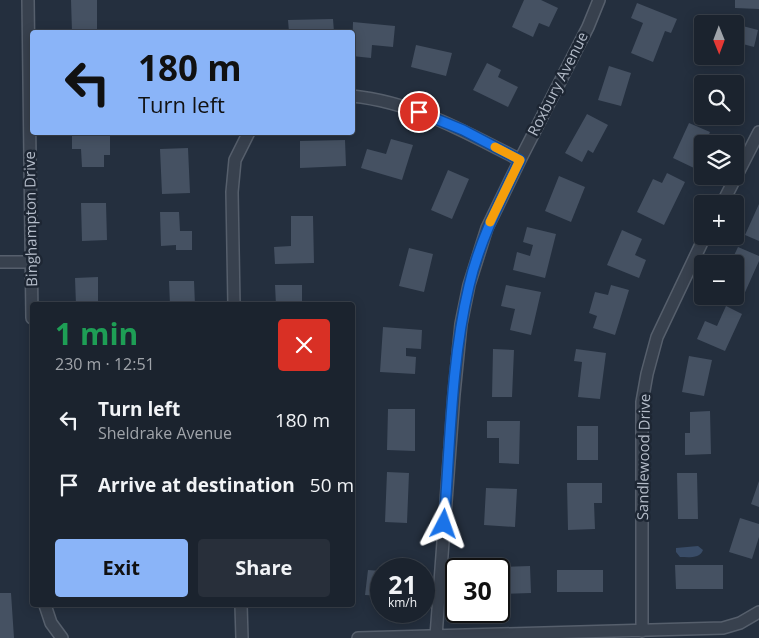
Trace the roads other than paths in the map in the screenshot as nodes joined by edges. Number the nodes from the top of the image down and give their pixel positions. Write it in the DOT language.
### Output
graph roads {
  1 [pos="28,0"];
  2 [pos="599,0"];
  3 [pos="355,96"];
  4 [pos="30,131"];
  5 [pos="759,132"];
  6 [pos="30,135"];
  7 [pos="248,135"];
  8 [pos="520,160"];
  9 [pos="727,195"];
  10 [pos="701,245"];
  11 [pos="0,262"];
  12 [pos="32,262"];
  13 [pos="32,302"];
  14 [pos="234,302"];
  15 [pos="46,607"];
  16 [pos="242,607"];
  17 [pos="759,612"];
  18 [pos="642,631"];
  19 [pos="436,636"];
  20 [pos="62,638"];
  21 [pos="242,638"];
  22 [pos="358,638"];
  1 -- 4 [label="street, Binghampton Drive"];
  2 -- 8 [label="street, Roxbury Avenue"];
  3 -- 8 [label="street"];
  5 -- 9 [label="street"];
  6 -- 12 [label="street, Binghampton Drive"];
  7 -- 14 [label="street"];
  8 -- 19 [label="street, Roxbury Avenue"];
  10 -- 18 [label="street, Sandlewood Drive"];
  11 -- 12 [label="street"];
  12 -- 13 [label="street, Binghampton Drive"];
  15 -- 20 [label="street"];
  16 -- 21 [label="street"];
  17 -- 18 [label="street"];
  18 -- 19 [label="street"];
  19 -- 22 [label="street"];
}
